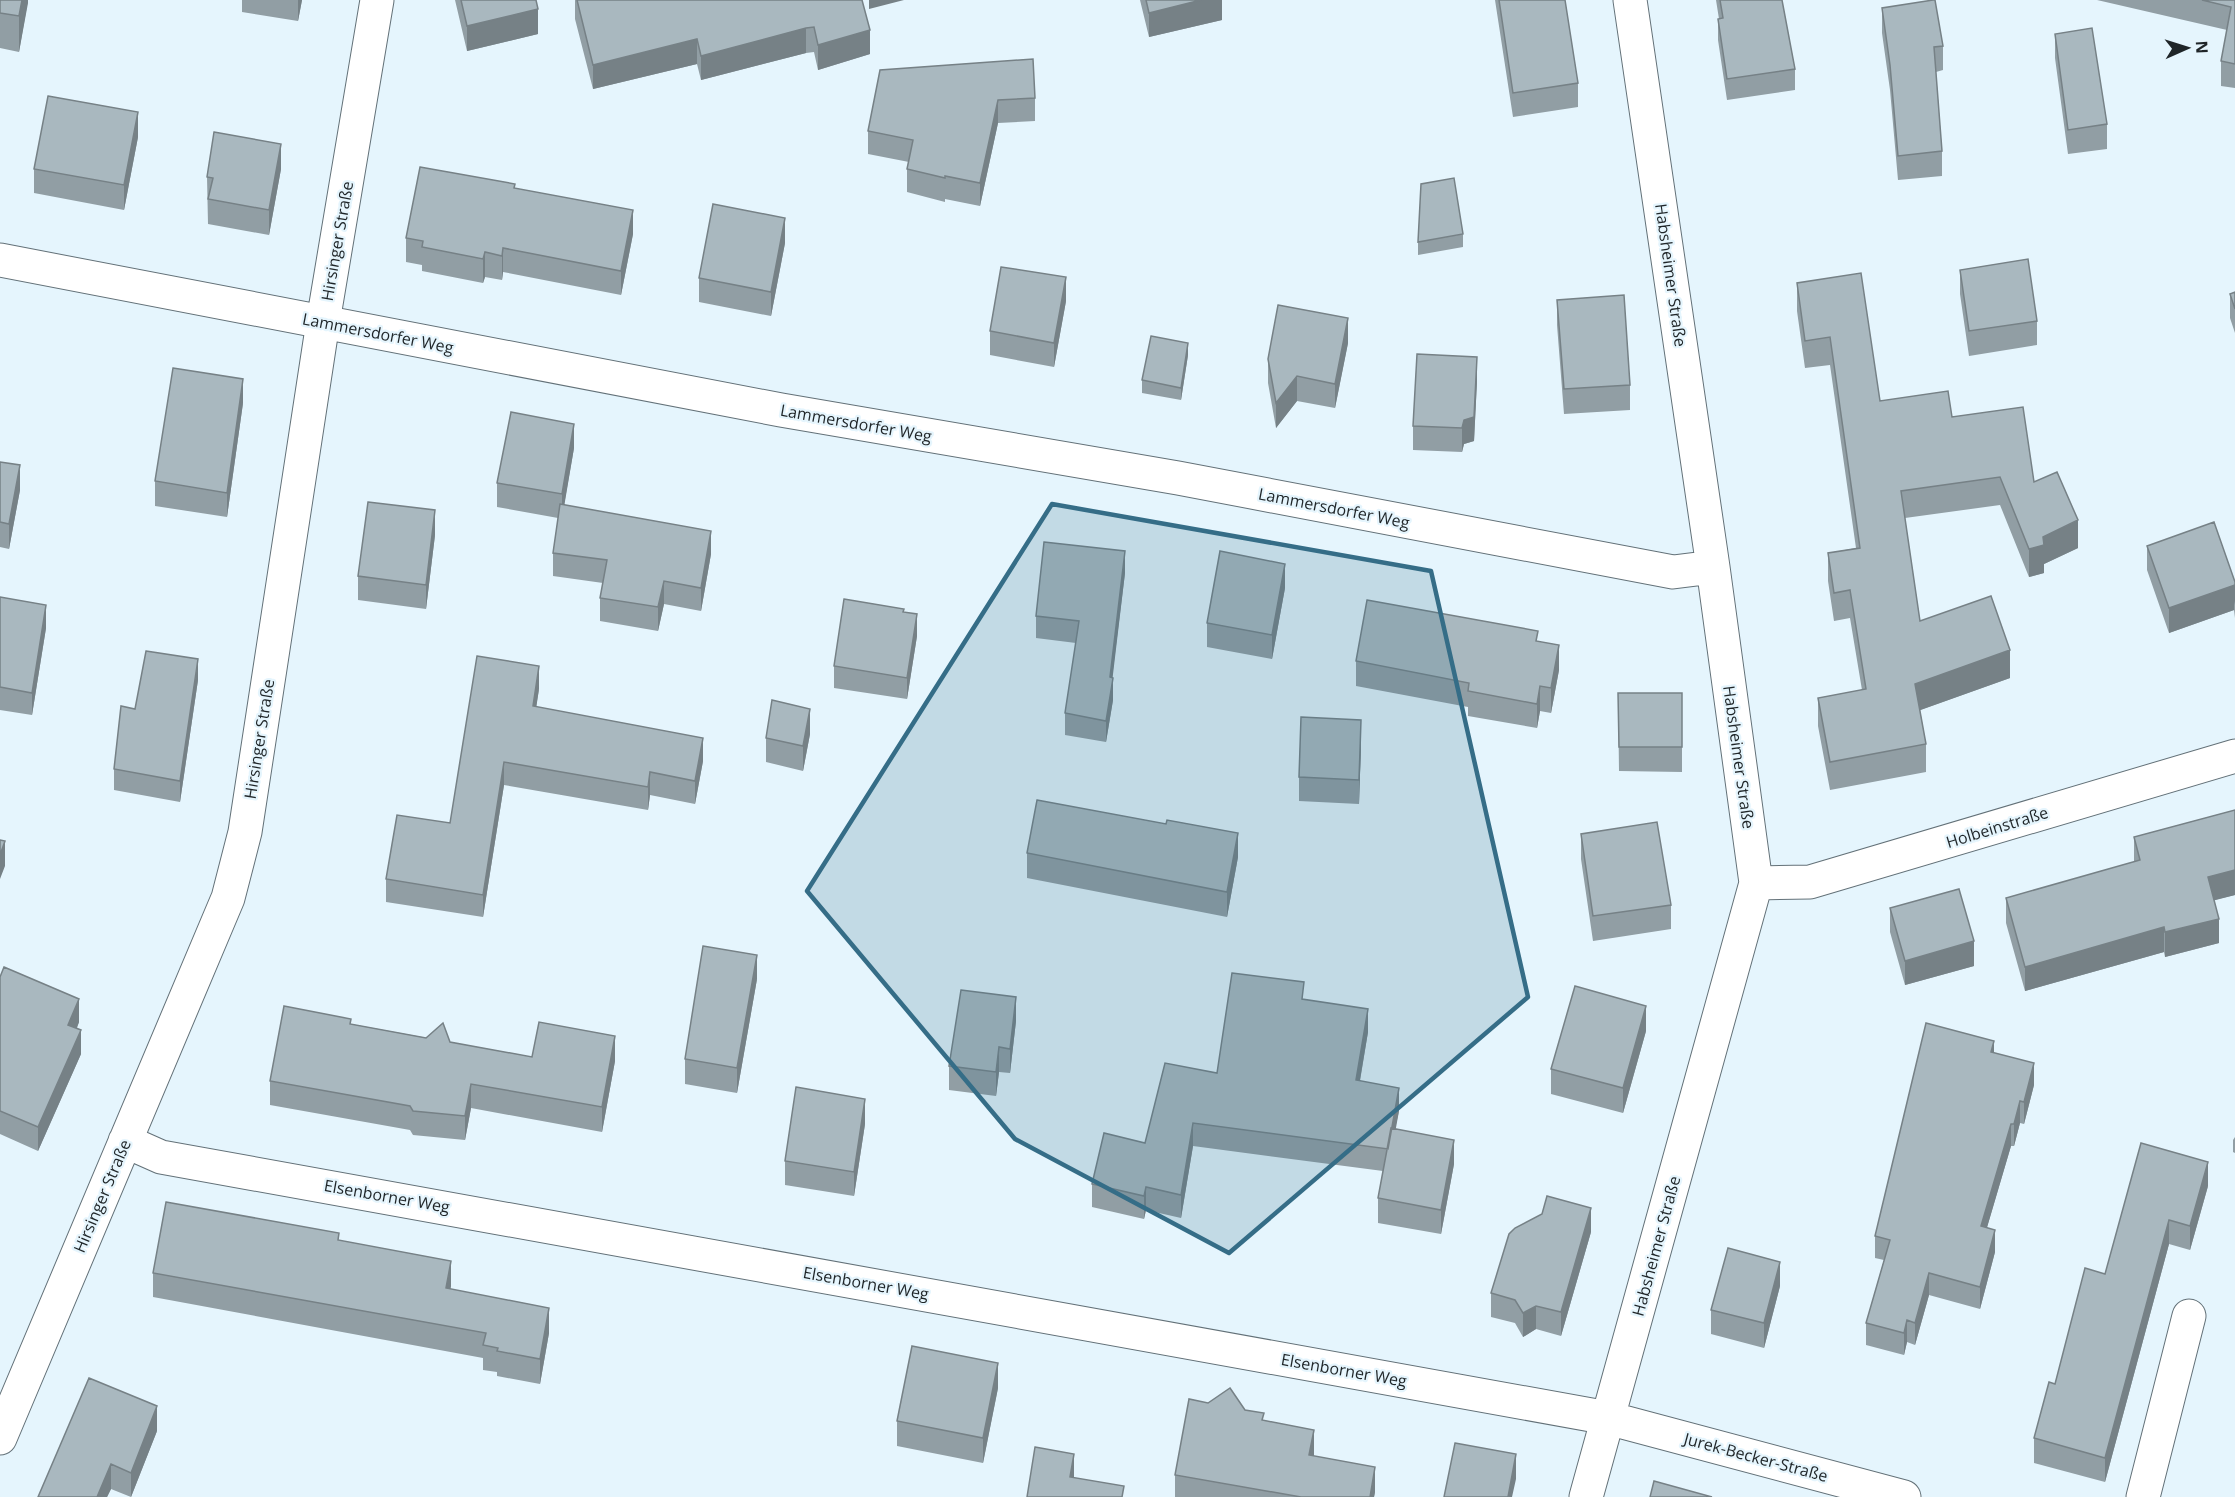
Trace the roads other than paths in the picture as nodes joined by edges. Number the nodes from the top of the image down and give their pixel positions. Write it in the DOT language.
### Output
graph roads {
  1 [pos="377,0"];
  2 [pos="1630,0"];
  3 [pos="0,260"];
  4 [pos="323,322"];
  5 [pos="1713,567"];
  6 [pos="2235,756"];
  7 [pos="1756,883"];
  8 [pos="125,1141"];
  9 [pos="2189,1316"];
  10 [pos="1608,1418"];
  11 [pos="0,1438"];
  12 [pos="1586,1497"];
  13 [pos="1904,1497"];
  14 [pos="2143,1497"];
  1 -- 4 [label="street, Hirsinger Straße"];
  2 -- 5 [label="street, Habsheimer Straße"];
  3 -- 4 [label="street, Lammersdorfer Weg"];
  4 -- 5 [label="street, Lammersdorfer Weg"];
  4 -- 8 [label="street, Hirsinger Straße"];
  5 -- 7 [label="street, Habsheimer Straße"];
  6 -- 7 [label="street, Holbeinstraße"];
  7 -- 10 [label="street, Habsheimer Straße"];
  8 -- 10 [label="street, Elsenborner Weg"];
  8 -- 11 [label="street, Hirsinger Straße"];
  9 -- 14 [label="street"];
  10 -- 12 [label="street, Habsheimer Straße"];
  10 -- 13 [label="street, Jurek-Becker-Straße"];
}
